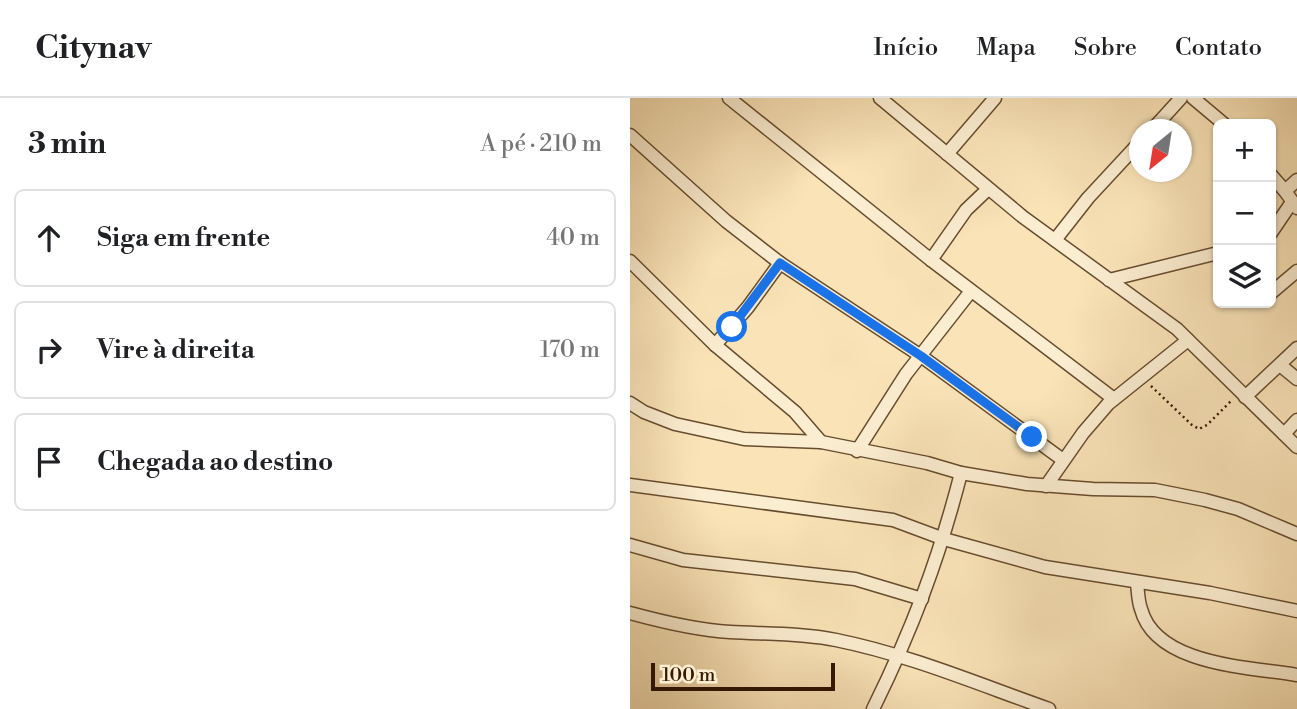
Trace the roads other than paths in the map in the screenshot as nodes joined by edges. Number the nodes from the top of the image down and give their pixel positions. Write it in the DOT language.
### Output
graph roads {
  1 [pos="729,98"];
  2 [pos="881,98"];
  3 [pos="995,98"];
  4 [pos="1181,98"];
  5 [pos="1193,98"];
  6 [pos="1162,119"];
  7 [pos="1218,119"];
  8 [pos="630,135"];
  9 [pos="947,154"];
  10 [pos="1129,154"];
  11 [pos="1297,180"];
  12 [pos="1276,181"];
  13 [pos="988,190"];
  14 [pos="1291,200"];
  15 [pos="1276,225"];
  16 [pos="1055,240"];
  17 [pos="1213,254"];
  18 [pos="931,260"];
  19 [pos="630,261"];
  20 [pos="780,263"];
  21 [pos="1297,271"];
  22 [pos="1109,280"];
  23 [pos="1276,289"];
  24 [pos="971,290"];
  25 [pos="1188,340"];
  26 [pos="715,345"];
  27 [pos="1297,348"];
  28 [pos="921,356"];
  29 [pos="1280,365"];
  30 [pos="1297,379"];
  31 [pos="1243,394"];
  32 [pos="1114,399"];
  33 [pos="631,408"];
  34 [pos="1297,420"];
  35 [pos="1284,434"];
  36 [pos="821,442"];
  37 [pos="1297,447"];
  38 [pos="857,451"];
  39 [pos="1063,460"];
  40 [pos="961,473"];
  41 [pos="630,485"];
  42 [pos="1046,486"];
  43 [pos="1297,534"];
  44 [pos="944,539"];
  45 [pos="630,545"];
  46 [pos="1137,583"];
  47 [pos="922,599"];
  48 [pos="1297,611"];
  49 [pos="630,613"];
  50 [pos="900,655"];
  51 [pos="1297,676"];
  52 [pos="873,709"];
  53 [pos="1049,709"];
  1 -- 18 [label="street"];
  2 -- 9 [label="street"];
  3 -- 9 [label="street"];
  4 -- 6 [label="street"];
  5 -- 7 [label="street"];
  8 -- 20 [label="street"];
  9 -- 13 [label="street"];
  10 -- 16 [label="street"];
  11 -- 14 [label="street"];
  12 -- 14 [label="street"];
  13 -- 16 [label="street"];
  13 -- 18 [label="street"];
  14 -- 15 [label="street"];
  16 -- 22 [label="street"];
  17 -- 22 [label="street"];
  18 -- 24 [label="street"];
  19 -- 26 [label="street"];
  20 -- 26 [label="street"];
  20 -- 28 [label="street"];
  21 -- 23 [label="street"];
  22 -- 25 [label="street"];
  24 -- 28 [label="street"];
  24 -- 32 [label="street"];
  25 -- 31 [label="street"];
  25 -- 32 [label="street"];
  26 -- 36 [label="street"];
  27 -- 29 [label="street"];
  28 -- 38 [label="street"];
  28 -- 39 [label="street"];
  29 -- 30 [label="street"];
  29 -- 31 [label="street"];
  31 -- 35 [label="street"];
  32 -- 39 [label="street"];
  33 -- 36 [label="street"];
  34 -- 35 [label="street"];
  35 -- 37 [label="street"];
  36 -- 38 [label="street"];
  38 -- 40 [label="street"];
  39 -- 42 [label="street"];
  40 -- 42 [label="street"];
  40 -- 44 [label="street"];
  41 -- 44 [label="street"];
  42 -- 43 [label="street"];
  44 -- 46 [label="street"];
  44 -- 47 [label="street"];
  45 -- 47 [label="street"];
  46 -- 48 [label="street"];
  46 -- 51 [label="street"];
  47 -- 50 [label="street"];
  49 -- 50 [label="street"];
  50 -- 52 [label="street"];
  50 -- 53 [label="street"];
}
